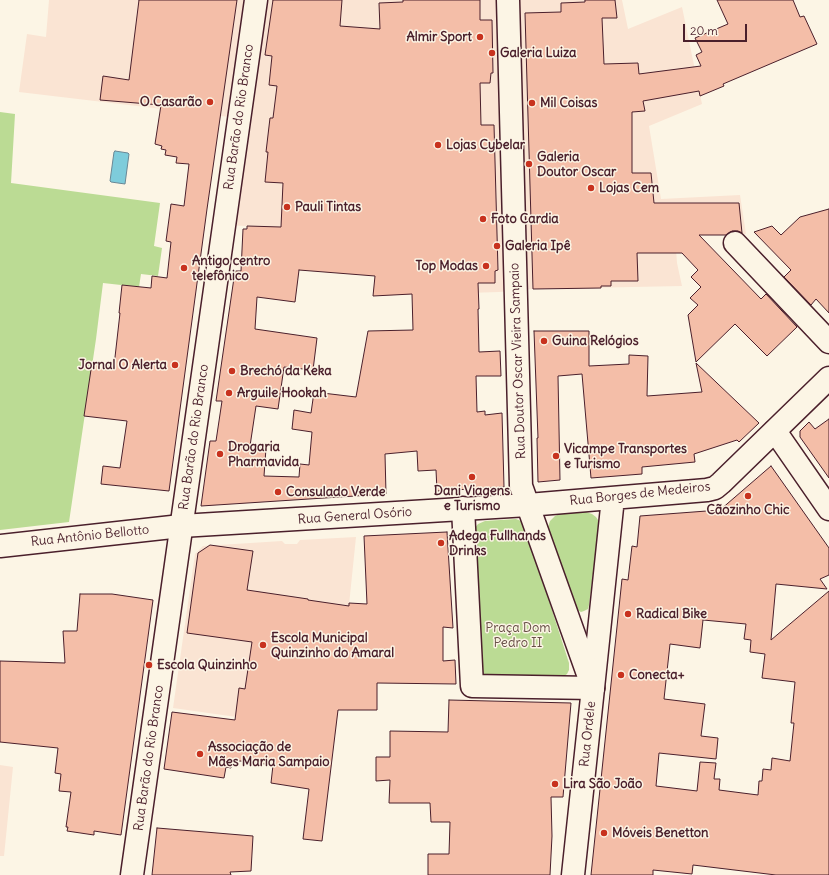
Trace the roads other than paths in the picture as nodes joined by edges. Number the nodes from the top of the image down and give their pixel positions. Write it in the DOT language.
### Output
graph roads {
  1 [pos="256,0"];
  2 [pos="508,0"];
  3 [pos="735,243"];
  4 [pos="829,342"];
  5 [pos="829,378"];
  6 [pos="775,431"];
  7 [pos="613,498"];
  8 [pos="528,505"];
  9 [pos="463,508"];
  10 [pos="829,509"];
  11 [pos="181,526"];
  12 [pos="0,546"];
  13 [pos="593,688"];
  14 [pos="132,875"];
  15 [pos="573,875"];
  1 -- 11 [label="main road, Rua Barão do Rio Branco"];
  2 -- 8 [label="main road, Rua Doutor Oscar Vieira Sampaio"];
  3 -- 4 [label="main road"];
  5 -- 6 [label="main road, Rua Borges de Medeiros"];
  6 -- 7 [label="main road, Rua Borges de Medeiros"];
  6 -- 10 [label="main road"];
  7 -- 8 [label="main road, Rua Borges de Medeiros"];
  7 -- 13 [label="main road"];
  8 -- 9 [label="main road, Rua General Osório"];
  8 -- 13 [label="main road"];
  9 -- 11 [label="main road, Rua General Osório"];
  9 -- 13 [label="main road"];
  11 -- 12 [label="main road, Rua Antônio Bellotto"];
  11 -- 14 [label="main road, Rua Barão do Rio Branco"];
  13 -- 15 [label="main road, Rua Ordele"];
}
